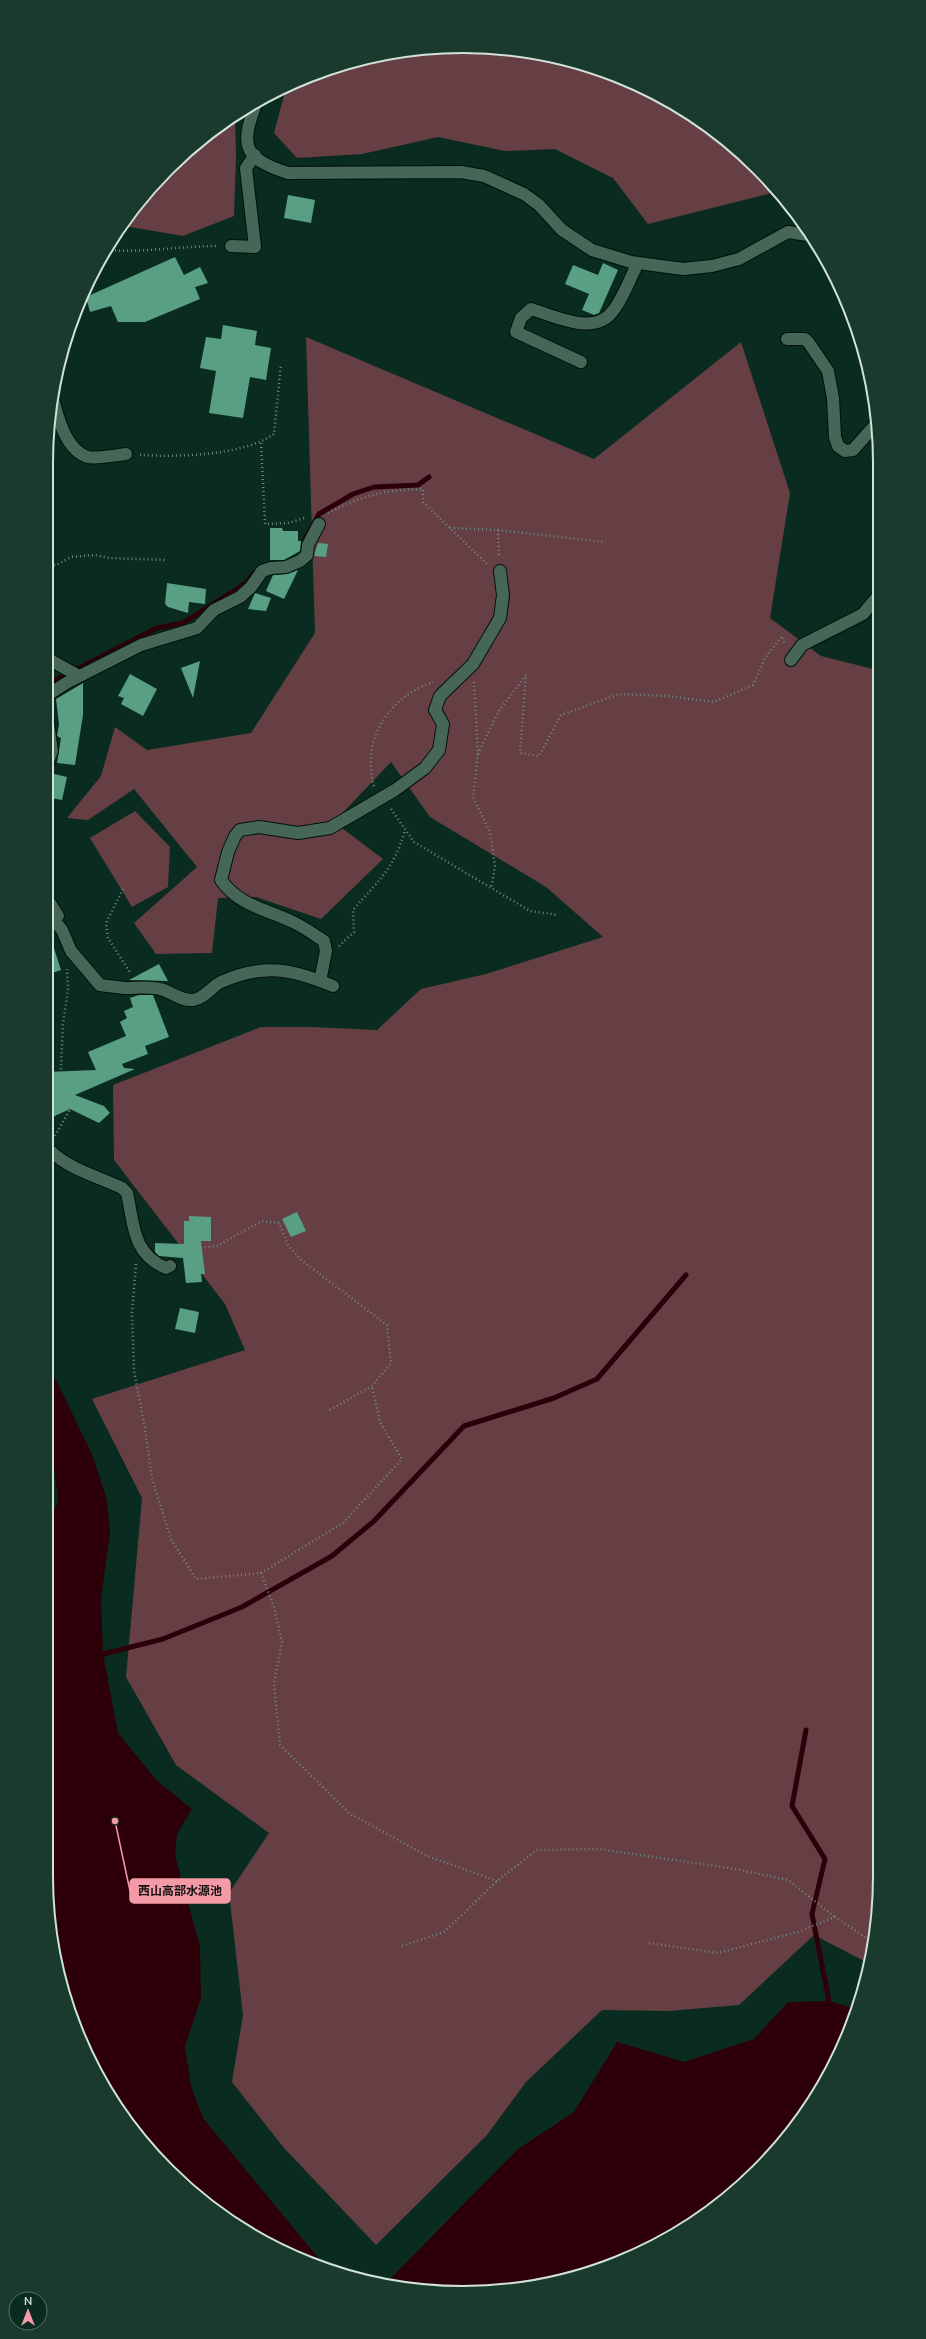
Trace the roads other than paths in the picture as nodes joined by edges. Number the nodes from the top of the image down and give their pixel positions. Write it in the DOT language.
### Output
graph roads {
  1 [pos="254,111"];
  2 [pos="255,155"];
  3 [pos="803,233"];
  4 [pos="231,246"];
  5 [pos="638,263"];
  6 [pos="787,339"];
  7 [pos="581,362"];
  8 [pos="57,412"];
  9 [pos="871,429"];
  10 [pos="126,454"];
  11 [pos="319,524"];
  12 [pos="500,574"];
  13 [pos="873,602"];
  14 [pos="791,660"];
  15 [pos="53,661"];
  16 [pos="79,676"];
  17 [pos="53,692"];
  18 [pos="53,907"];
  19 [pos="53,919"];
  20 [pos="62,930"];
  21 [pos="320,980"];
  22 [pos="333,986"];
  23 [pos="53,1151"];
  24 [pos="170,1266"];
  1 -- 2 [label="street"];
  2 -- 4 [label="street"];
  2 -- 5 [label="street"];
  3 -- 5 [label="street"];
  5 -- 7 [label="street"];
  6 -- 9 [label="street"];
  8 -- 10 [label="street"];
  11 -- 16 [label="street"];
  12 -- 21 [label="street"];
  13 -- 14 [label="street"];
  15 -- 16 [label="street"];
  16 -- 17 [label="street"];
  18 -- 20 [label="street"];
  19 -- 20 [label="street"];
  20 -- 21 [label="street"];
  21 -- 22 [label="street"];
  23 -- 24 [label="street"];
}
